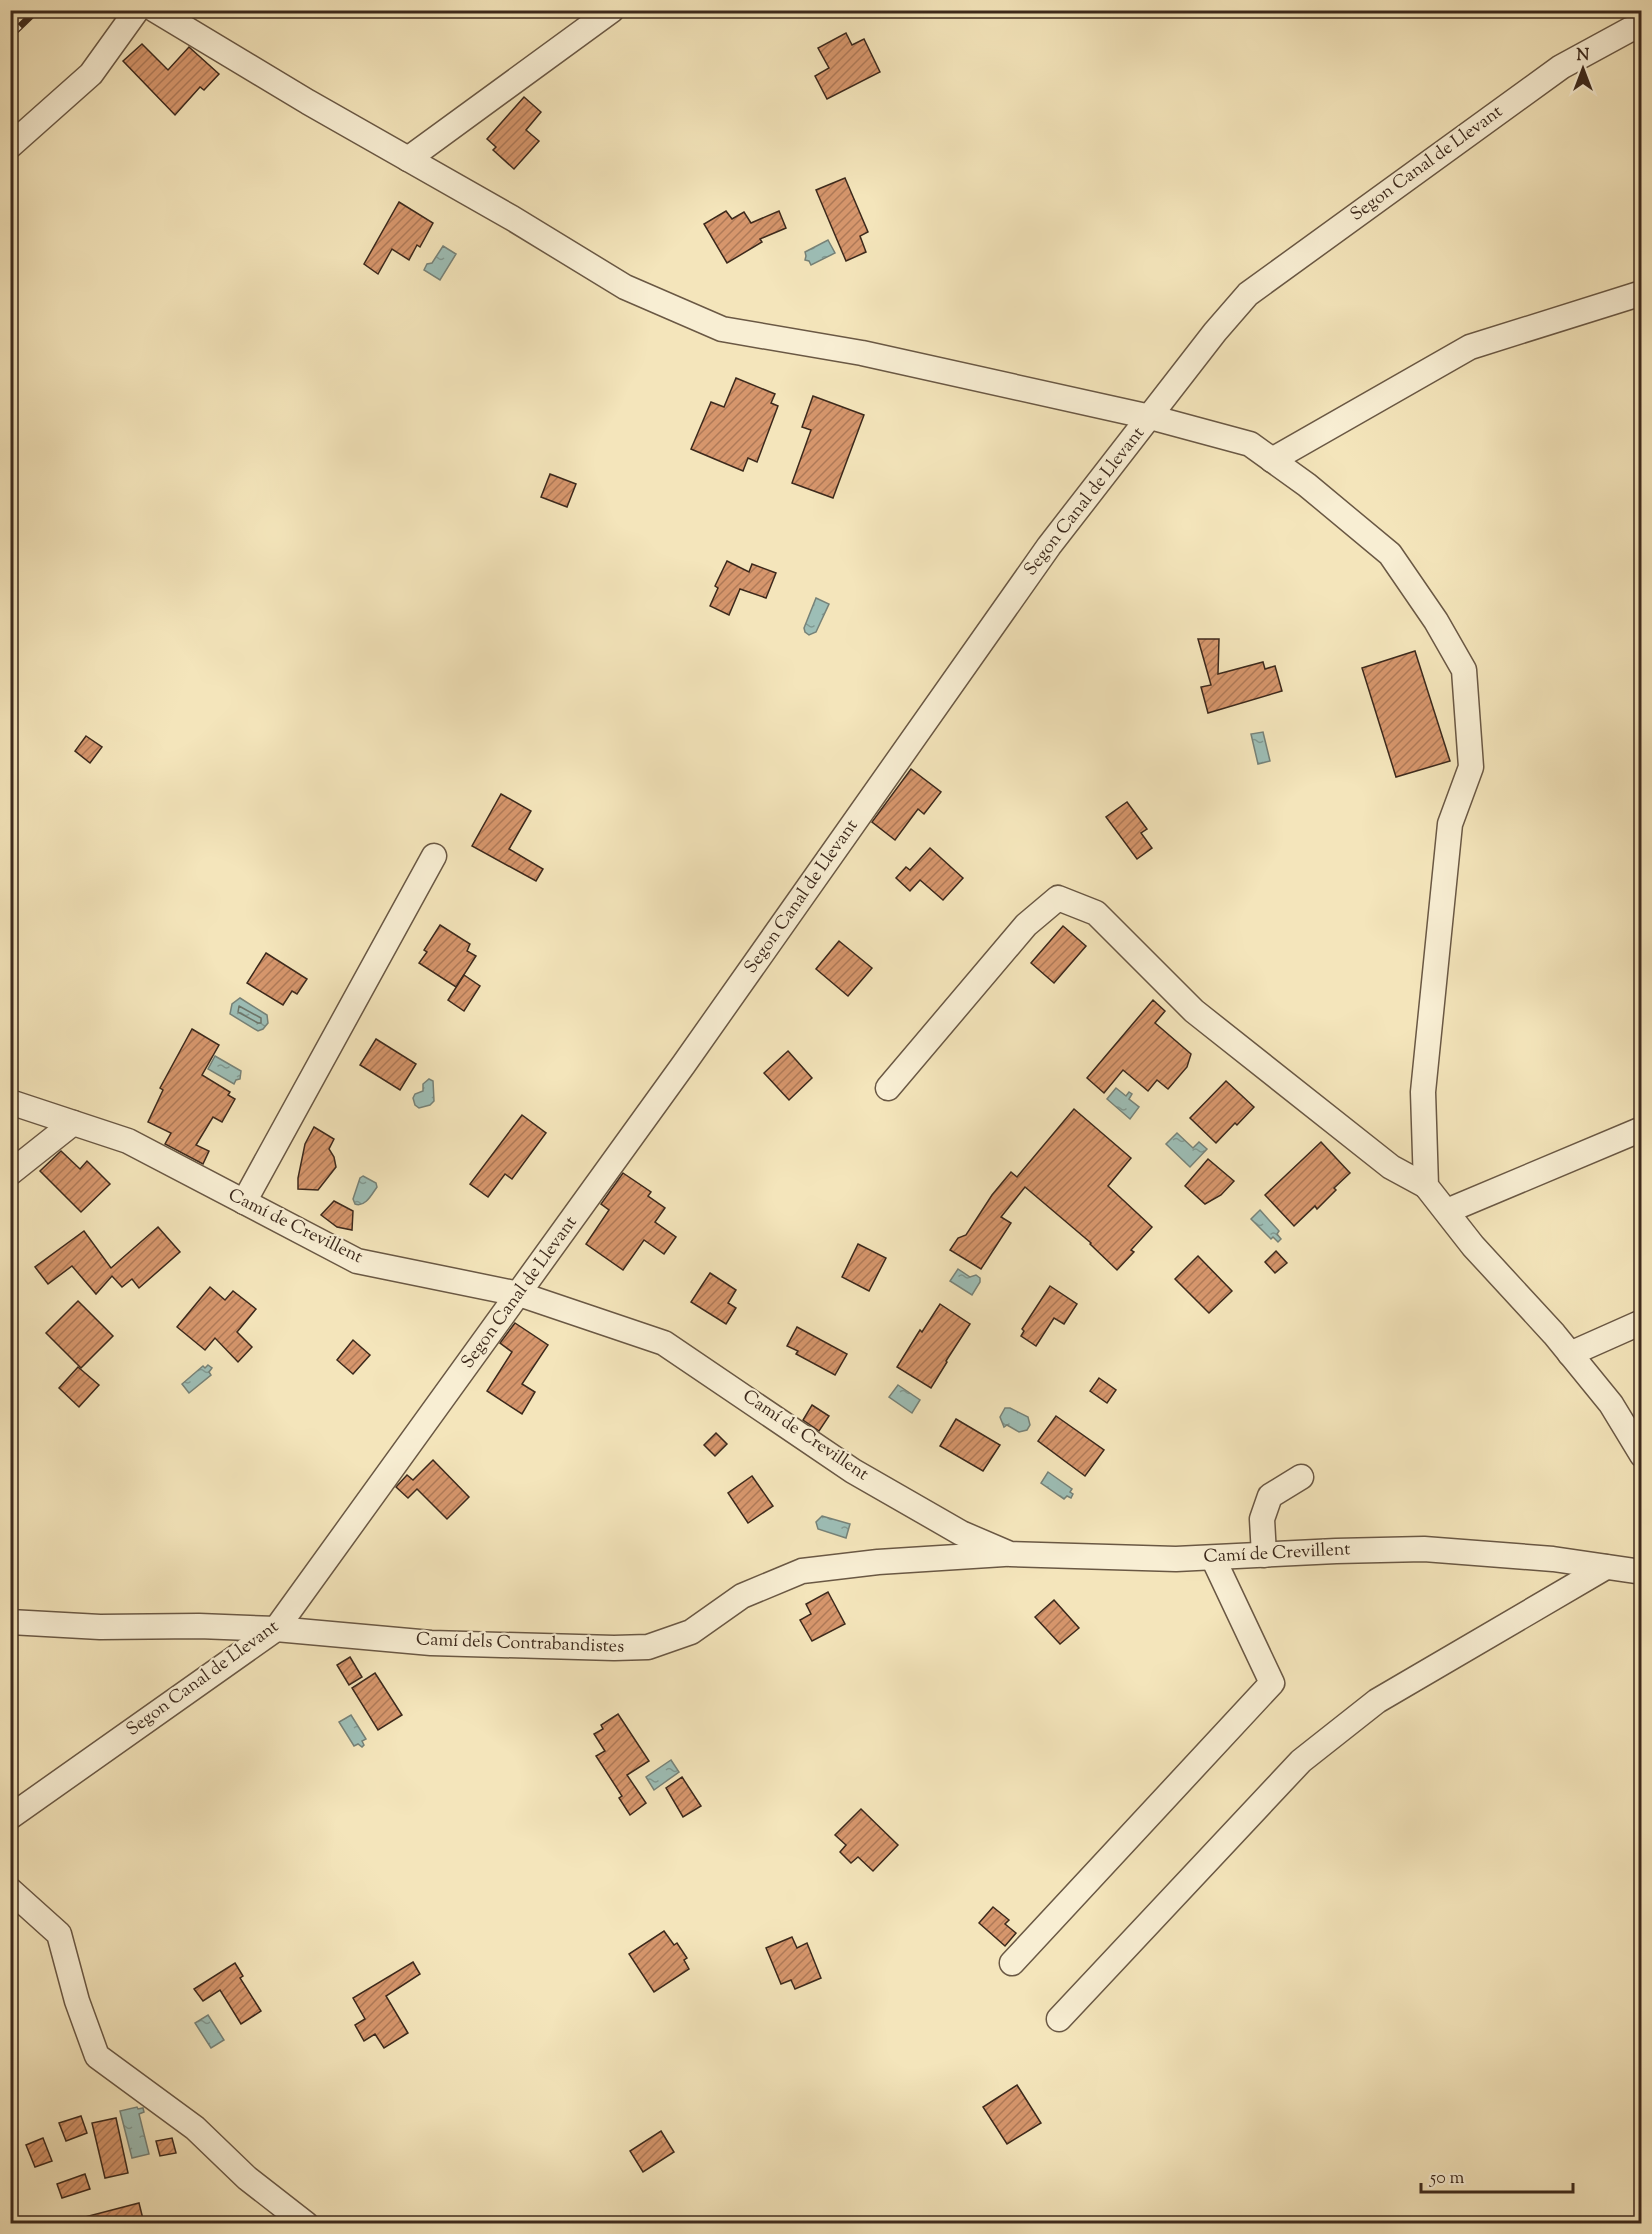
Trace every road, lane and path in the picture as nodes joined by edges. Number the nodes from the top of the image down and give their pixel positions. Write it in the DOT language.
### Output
graph roads {
  1 [pos="137,10"];
  2 [pos="155,10"];
  3 [pos="612,10"];
  4 [pos="1641,27"];
  5 [pos="10,147"];
  6 [pos="408,159"];
  7 [pos="1641,293"];
  8 [pos="1150,417"];
  9 [pos="1272,460"];
  10 [pos="435,856"];
  11 [pos="888,1088"];
  12 [pos="10,1102"];
  13 [pos="73,1123"];
  14 [pos="1641,1129"];
  15 [pos="10,1173"];
  16 [pos="1426,1186"];
  17 [pos="244,1203"];
  18 [pos="1447,1211"];
  19 [pos="519,1294"];
  20 [pos="1641,1322"];
  21 [pos="1570,1354"];
  22 [pos="1641,1455"];
  23 [pos="1301,1477"];
  24 [pos="1010,1554"];
  25 [pos="1264,1555"];
  26 [pos="1213,1558"];
  27 [pos="1606,1567"];
  28 [pos="1641,1572"];
  29 [pos="10,1622"];
  30 [pos="276,1629"];
  31 [pos="10,1817"];
  32 [pos="10,1890"];
  33 [pos="1011,1963"];
  34 [pos="1059,2019"];
  35 [pos="306,2223"];
  1 -- 5 [label="street"];
  2 -- 6 [label="street"];
  3 -- 6 [label="street"];
  4 -- 8 [label="street, Segon Canal de Llevant"];
  6 -- 8 [label="street"];
  7 -- 9 [label="street"];
  8 -- 9 [label="street"];
  8 -- 19 [label="street, Segon Canal de Llevant"];
  9 -- 16 [label="street"];
  10 -- 17 [label="street"];
  11 -- 16 [label="street"];
  12 -- 13 [label="street, Camí de Crevillent"];
  13 -- 15 [label="street"];
  13 -- 17 [label="street, Camí de Crevillent"];
  14 -- 18 [label="street"];
  16 -- 18 [label="street"];
  17 -- 19 [label="street, Camí de Crevillent"];
  18 -- 21 [label="street"];
  19 -- 24 [label="street, Camí de Crevillent"];
  19 -- 30 [label="street, Segon Canal de Llevant"];
  20 -- 21 [label="street"];
  21 -- 22 [label="street"];
  23 -- 25 [label="street"];
  24 -- 26 [label="street, Camí de Crevillent"];
  24 -- 30 [label="street, Camí dels Contrabandistes"];
  25 -- 26 [label="street, Camí de Crevillent"];
  25 -- 27 [label="street, Camí de Crevillent"];
  26 -- 33 [label="street"];
  27 -- 28 [label="street, Camí de Crevillent"];
  27 -- 34 [label="street"];
  29 -- 30 [label="street, Camí dels Contrabandistes"];
  30 -- 31 [label="street, Segon Canal de Llevant"];
  32 -- 35 [label="street"];
}
